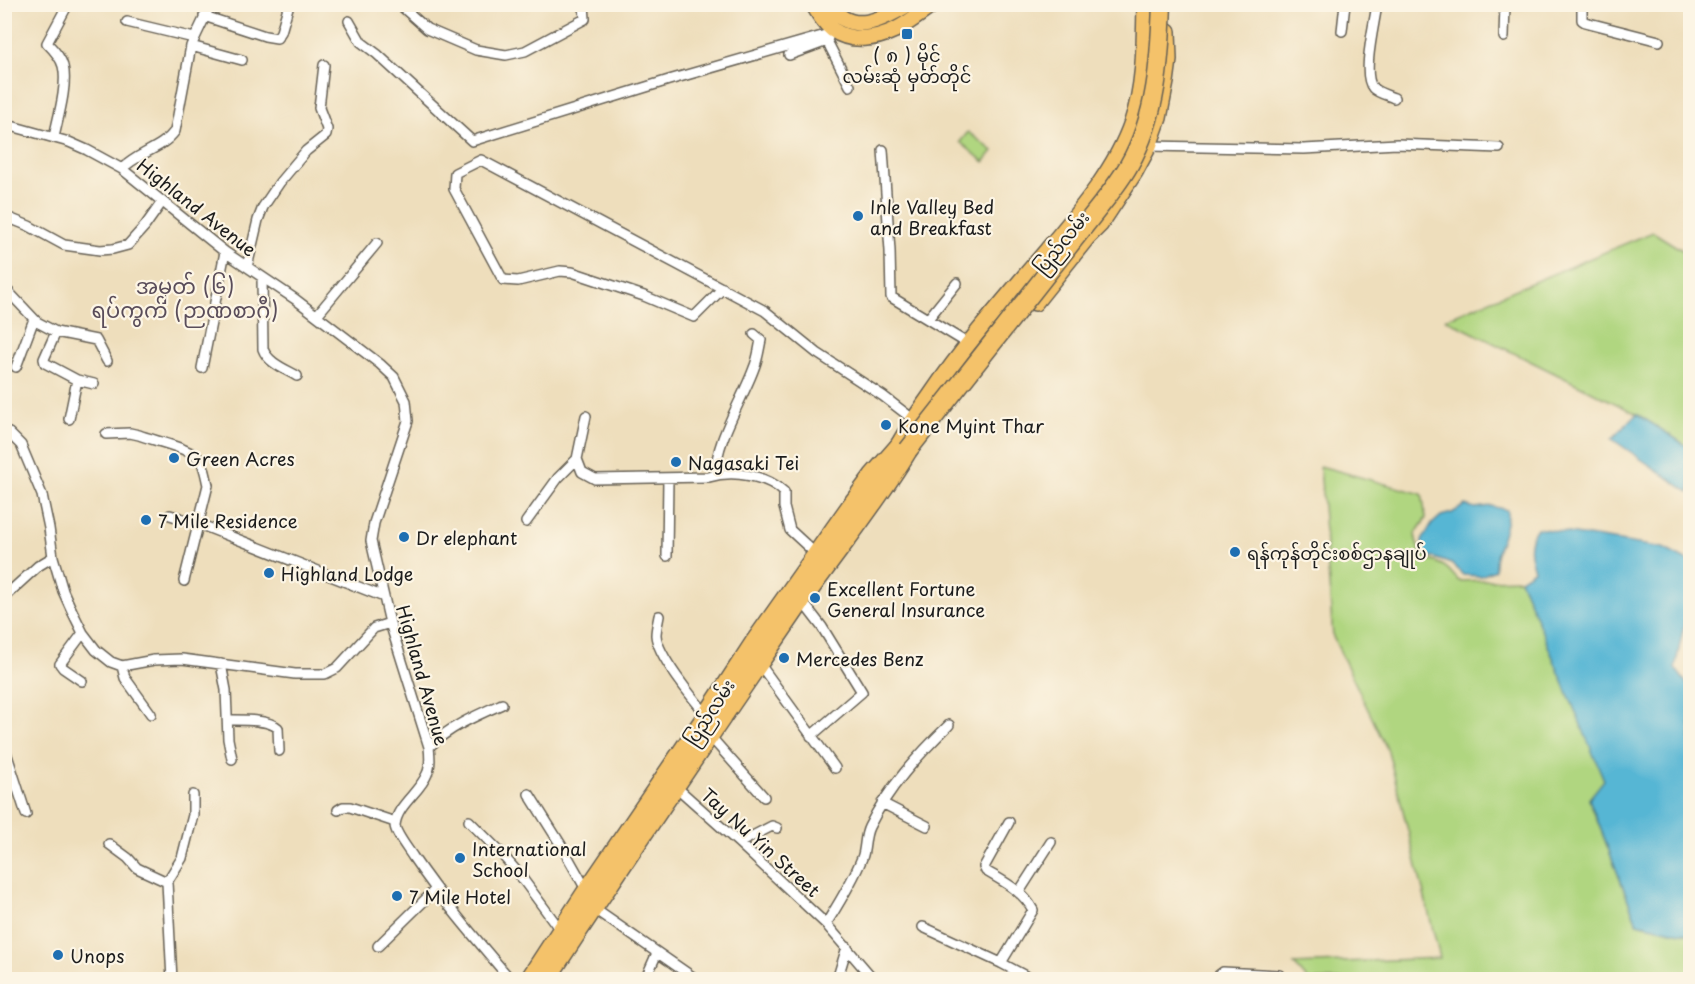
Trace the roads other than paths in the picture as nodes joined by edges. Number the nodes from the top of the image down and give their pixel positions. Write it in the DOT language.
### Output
graph roads {
  1 [pos="68,4"];
  2 [pos="192,4"];
  3 [pos="289,4"];
  4 [pos="399,4"];
  5 [pos="584,4"];
  6 [pos="813,4"];
  7 [pos="829,4"];
  8 [pos="908,4"];
  9 [pos="934,4"];
  10 [pos="1145,4"];
  11 [pos="1153,4"];
  12 [pos="1162,4"];
  13 [pos="1169,4"];
  14 [pos="1345,4"];
  15 [pos="1377,4"];
  16 [pos="1505,4"];
  17 [pos="1582,4"];
  18 [pos="208,10"];
  19 [pos="349,21"];
  20 [pos="127,22"];
  21 [pos="833,31"];
  22 [pos="1342,31"];
  23 [pos="1504,37"];
  24 [pos="1659,41"];
  25 [pos="192,42"];
  26 [pos="789,55"];
  27 [pos="242,60"];
  28 [pos="324,65"];
  29 [pos="850,86"];
  30 [pos="1394,98"];
  31 [pos="1132,123"];
  32 [pos="4,124"];
  33 [pos="54,137"];
  34 [pos="1149,146"];
  35 [pos="1499,148"];
  36 [pos="883,150"];
  37 [pos="122,169"];
  38 [pos="162,202"];
  39 [pos="4,216"];
  40 [pos="377,243"];
  41 [pos="225,252"];
  42 [pos="247,267"];
  43 [pos="262,277"];
  44 [pos="957,283"];
  45 [pos="4,287"];
  46 [pos="723,288"];
  47 [pos="317,315"];
  48 [pos="34,319"];
  49 [pos="928,319"];
  50 [pos="56,332"];
  51 [pos="754,334"];
  52 [pos="967,344"];
  53 [pos="107,361"];
  54 [pos="16,367"];
  55 [pos="202,368"];
  56 [pos="297,376"];
  57 [pos="77,380"];
  58 [pos="93,384"];
  59 [pos="586,416"];
  60 [pos="69,419"];
  61 [pos="914,420"];
  62 [pos="4,430"];
  63 [pos="106,434"];
  64 [pos="903,449"];
  65 [pos="577,459"];
  66 [pos="716,475"];
  67 [pos="668,478"];
  68 [pos="170,515"];
  69 [pos="526,522"];
  70 [pos="198,524"];
  71 [pos="816,554"];
  72 [pos="667,556"];
  73 [pos="53,557"];
  74 [pos="184,581"];
  75 [pos="4,597"];
  76 [pos="384,597"];
  77 [pos="802,601"];
  78 [pos="659,616"];
  79 [pos="390,623"];
  80 [pos="83,633"];
  81 [pos="759,663"];
  82 [pos="221,664"];
  83 [pos="122,666"];
  84 [pos="82,681"];
  85 [pos="502,704"];
  86 [pos="151,714"];
  87 [pos="707,715"];
  88 [pos="228,720"];
  89 [pos="949,724"];
  90 [pos="710,735"];
  91 [pos="812,736"];
  92 [pos="4,746"];
  93 [pos="429,747"];
  94 [pos="279,751"];
  95 [pos="232,759"];
  96 [pos="836,768"];
  97 [pos="674,785"];
  98 [pos="529,794"];
  99 [pos="192,795"];
  100 [pos="764,797"];
  101 [pos="882,803"];
  102 [pos="338,810"];
  103 [pos="26,814"];
  104 [pos="469,820"];
  105 [pos="396,822"];
  106 [pos="1010,822"];
  107 [pos="927,826"];
  108 [pos="777,828"];
  109 [pos="1051,842"];
  110 [pos="740,843"];
  111 [pos="109,844"];
  112 [pos="167,882"];
  113 [pos="435,890"];
  114 [pos="1019,892"];
  115 [pos="590,899"];
  116 [pos="826,924"];
  117 [pos="923,927"];
  118 [pos="561,931"];
  119 [pos="378,946"];
  120 [pos="847,947"];
  121 [pos="657,953"];
  122 [pos="1002,963"];
  123 [pos="1280,977"];
  124 [pos="172,980"];
  125 [pos="511,980"];
  126 [pos="529,980"];
  127 [pos="546,980"];
  128 [pos="645,980"];
  129 [pos="697,980"];
  130 [pos="837,980"];
  131 [pos="874,980"];
  132 [pos="1033,980"];
  133 [pos="1216,980"];
  1 -- 33 [label="street"];
  2 -- 18 [label="street"];
  3 -- 18 [label="street"];
  4 -- 5 [label="street"];
  6 -- 21 [label="main road"];
  7 -- 21 [label="main road"];
  8 -- 21 [label="main road"];
  9 -- 21 [label="main road"];
  10 -- 31 [label="main road, ပြည်လမ်း"];
  11 -- 64 [label="highway, ပြည်လမ်း"];
  12 -- 64 [label="highway, ပြည်လမ်း, bridge"];
  13 -- 34 [label="main road, ပြည်လမ်း"];
  14 -- 22 [label="street"];
  15 -- 30 [label="street"];
  16 -- 23 [label="street"];
  17 -- 24 [label="street"];
  18 -- 25 [label="street"];
  19 -- 21 [label="street"];
  20 -- 25 [label="street"];
  21 -- 26 [label="street"];
  21 -- 29 [label="street"];
  25 -- 27 [label="street"];
  25 -- 37 [label="street"];
  28 -- 42 [label="street"];
  31 -- 34 [label="main road"];
  31 -- 52 [label="main road, ပြည်လမ်း"];
  32 -- 33 [label="street, Highland Avenue"];
  33 -- 37 [label="street, Highland Avenue"];
  34 -- 35 [label="street"];
  34 -- 64 [label="main road, ပြည်လမ်း"];
  36 -- 49 [label="street"];
  37 -- 38 [label="street, Highland Avenue"];
  38 -- 39 [label="street"];
  38 -- 41 [label="street, Highland Avenue"];
  40 -- 47 [label="street"];
  41 -- 42 [label="street, Highland Avenue"];
  41 -- 55 [label="street"];
  42 -- 43 [label="street, Highland Avenue"];
  43 -- 47 [label="street, Highland Avenue"];
  43 -- 56 [label="street"];
  44 -- 49 [label="street"];
  45 -- 48 [label="street"];
  46 -- 46 [label="street"];
  46 -- 61 [label="street"];
  47 -- 76 [label="street, Highland Avenue"];
  48 -- 50 [label="street"];
  48 -- 54 [label="street"];
  49 -- 52 [label="street"];
  50 -- 53 [label="street"];
  50 -- 57 [label="street"];
  51 -- 66 [label="street"];
  52 -- 61 [label="main road, ပြည်လမ်း"];
  57 -- 58 [label="street"];
  57 -- 60 [label="street"];
  59 -- 65 [label="street"];
  61 -- 64 [label="main road, ပြည်လမ်း"];
  62 -- 73 [label="street"];
  63 -- 70 [label="street"];
  64 -- 71 [label="highway, ပြည်လမ်း"];
  64 -- 77 [label="highway, ပြည်လမ်း"];
  65 -- 67 [label="street"];
  65 -- 69 [label="street"];
  66 -- 67 [label="street"];
  66 -- 71 [label="street"];
  67 -- 72 [label="street"];
  68 -- 70 [label="street"];
  70 -- 74 [label="street"];
  70 -- 76 [label="street"];
  71 -- 87 [label="highway, ပြည်လမ်း"];
  73 -- 75 [label="street"];
  73 -- 80 [label="street"];
  76 -- 79 [label="street, Highland Avenue"];
  77 -- 81 [label="highway, ပြည်လမ်း"];
  77 -- 91 [label="street"];
  78 -- 87 [label="street"];
  79 -- 82 [label="street"];
  79 -- 93 [label="street, Highland Avenue"];
  80 -- 83 [label="street"];
  80 -- 84 [label="street"];
  81 -- 90 [label="highway, ပြည်လမ်း"];
  81 -- 91 [label="street"];
  82 -- 83 [label="street"];
  82 -- 88 [label="street"];
  83 -- 86 [label="street"];
  85 -- 93 [label="street"];
  87 -- 115 [label="highway, ပြည်လမ်း"];
  88 -- 94 [label="street"];
  88 -- 95 [label="street"];
  89 -- 101 [label="street"];
  90 -- 97 [label="highway, ပြည်လမ်း"];
  90 -- 100 [label="street"];
  91 -- 96 [label="street"];
  92 -- 103 [label="street"];
  93 -- 105 [label="street, Highland Avenue"];
  97 -- 110 [label="street, Tay Nu Yin Street"];
  97 -- 115 [label="highway, ပြည်လမ်း"];
  98 -- 115 [label="street"];
  99 -- 112 [label="street"];
  101 -- 107 [label="street"];
  101 -- 116 [label="street"];
  102 -- 105 [label="street"];
  104 -- 118 [label="street"];
  105 -- 113 [label="street"];
  106 -- 114 [label="street"];
  108 -- 110 [label="street"];
  109 -- 114 [label="street"];
  110 -- 116 [label="street, Tay Nu Yin Street"];
  111 -- 112 [label="street"];
  112 -- 124 [label="street"];
  113 -- 119 [label="street"];
  113 -- 125 [label="street"];
  114 -- 122 [label="street"];
  115 -- 118 [label="highway, ပြည်လမ်း"];
  115 -- 121 [label="street"];
  115 -- 127 [label="highway, ပြည်လမ်း"];
  116 -- 120 [label="street, Tay Nu Yin Street"];
  117 -- 122 [label="street"];
  118 -- 126 [label="highway, ပြည်လမ်း"];
  120 -- 130 [label="street"];
  120 -- 131 [label="street, Tay Nu Yin Street"];
  121 -- 128 [label="street"];
  121 -- 129 [label="street"];
  122 -- 132 [label="street"];
  123 -- 133 [label="street"];
}
